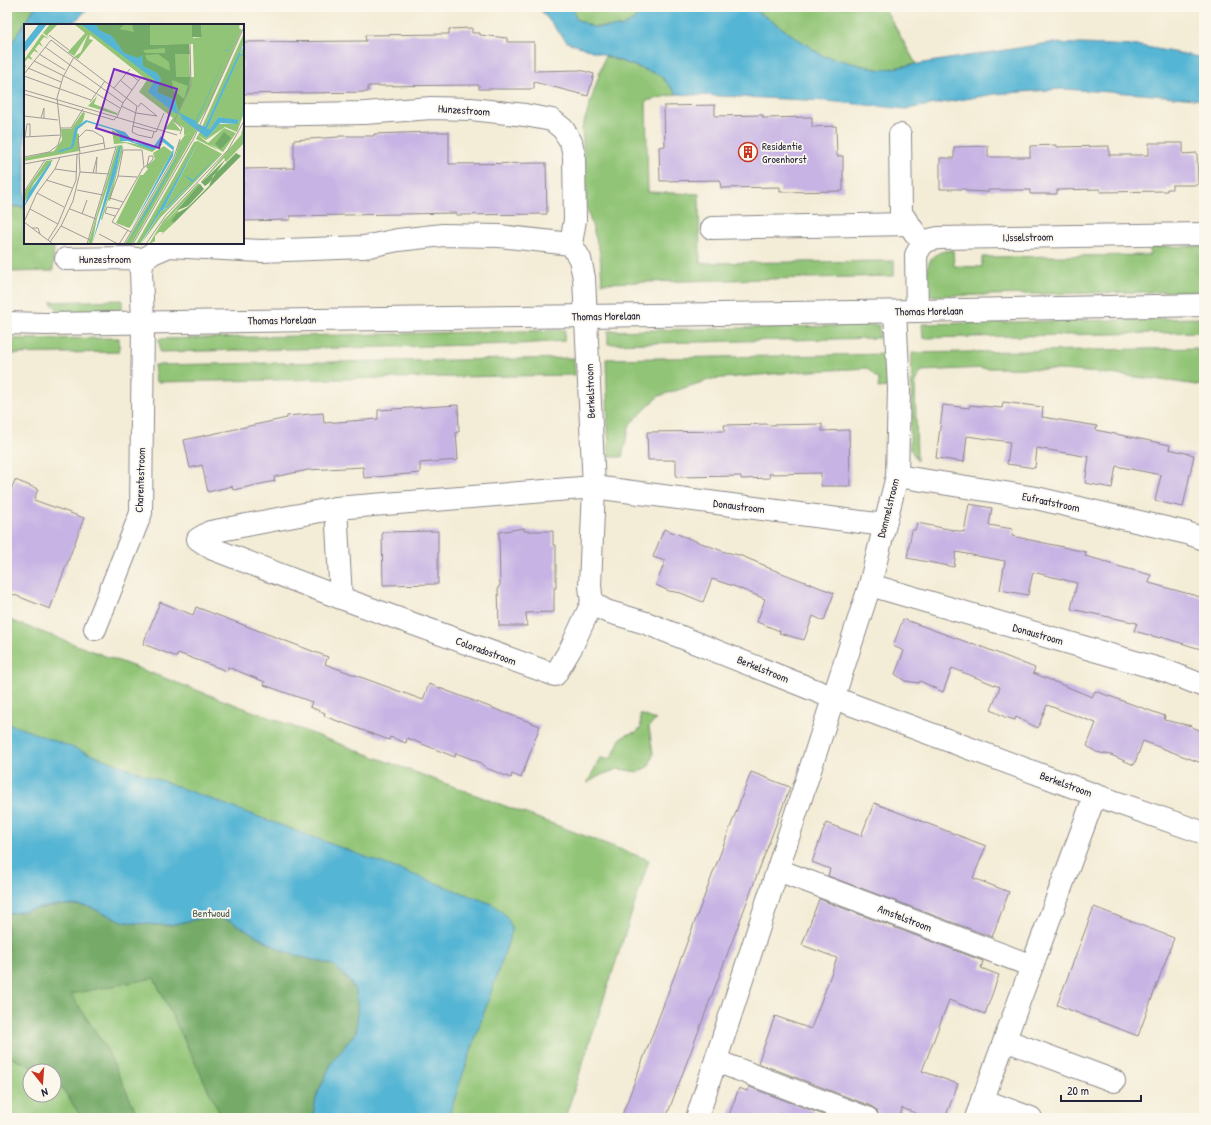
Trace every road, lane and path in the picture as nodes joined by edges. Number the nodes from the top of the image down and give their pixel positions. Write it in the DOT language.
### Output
graph roads {
  1 [pos="244,115"];
  2 [pos="900,135"];
  3 [pos="908,224"];
  4 [pos="712,228"];
  5 [pos="1204,234"];
  6 [pos="571,244"];
  7 [pos="922,244"];
  8 [pos="169,245"];
  9 [pos="66,259"];
  10 [pos="143,260"];
  11 [pos="1204,305"];
  12 [pos="917,311"];
  13 [pos="895,312"];
  14 [pos="586,316"];
  15 [pos="143,322"];
  16 [pos="7,323"];
  17 [pos="896,476"];
  18 [pos="594,487"];
  19 [pos="336,508"];
  20 [pos="884,525"];
  21 [pos="1204,539"];
  22 [pos="870,585"];
  23 [pos="341,598"];
  24 [pos="592,604"];
  25 [pos="95,629"];
  26 [pos="1204,686"];
  27 [pos="834,698"];
  28 [pos="1095,795"];
  29 [pos="1204,833"];
  30 [pos="778,870"];
  31 [pos="1032,966"];
  32 [pos="1005,1040"];
  33 [pos="716,1061"];
  34 [pos="1114,1081"];
  35 [pos="979,1109"];
  36 [pos="697,1118"];
  37 [pos="867,1118"];
  38 [pos="1031,1118"];
  1 -- 6 [label="street, Hunzestroom"];
  2 -- 3 [label="street"];
  3 -- 4 [label="street"];
  3 -- 7 [label="street"];
  5 -- 7 [label="street, IJsselstroom"];
  6 -- 8 [label="street, Hunzestroom"];
  6 -- 14 [label="street"];
  7 -- 12 [label="street"];
  8 -- 10 [label="street, Hunzestroom"];
  9 -- 10 [label="street, Hunzestroom"];
  10 -- 15 [label="street, Hunzestroom"];
  11 -- 12 [label="street, Thomas Morelaan"];
  12 -- 13 [label="street, Thomas Morelaan"];
  13 -- 14 [label="street, Thomas Morelaan"];
  13 -- 17 [label="street, Dommelstroom"];
  14 -- 15 [label="street, Thomas Morelaan"];
  14 -- 18 [label="street, Berkelstroom"];
  15 -- 16 [label="street, Thomas Morelaan"];
  15 -- 25 [label="street, Charentestroom"];
  17 -- 20 [label="street, Dommelstroom"];
  17 -- 21 [label="street, Eufraatstroom"];
  18 -- 19 [label="street, Coloradostroom"];
  18 -- 20 [label="street, Donaustroom"];
  18 -- 24 [label="street, Berkelstroom"];
  19 -- 23 [label="street"];
  19 -- 23 [label="street, Coloradostroom"];
  20 -- 22 [label="street, Dommelstroom"];
  22 -- 26 [label="street, Donaustroom"];
  22 -- 27 [label="street, Dommelstroom"];
  23 -- 24 [label="street, Coloradostroom"];
  24 -- 27 [label="street, Berkelstroom"];
  27 -- 28 [label="street, Berkelstroom"];
  27 -- 30 [label="street"];
  28 -- 29 [label="street, Berkelstroom"];
  28 -- 31 [label="street"];
  30 -- 31 [label="street, Amstelstroom"];
  30 -- 33 [label="street"];
  31 -- 32 [label="street"];
  32 -- 34 [label="street"];
  32 -- 35 [label="street"];
  33 -- 36 [label="street"];
  33 -- 37 [label="street"];
  35 -- 38 [label="street"];
}
